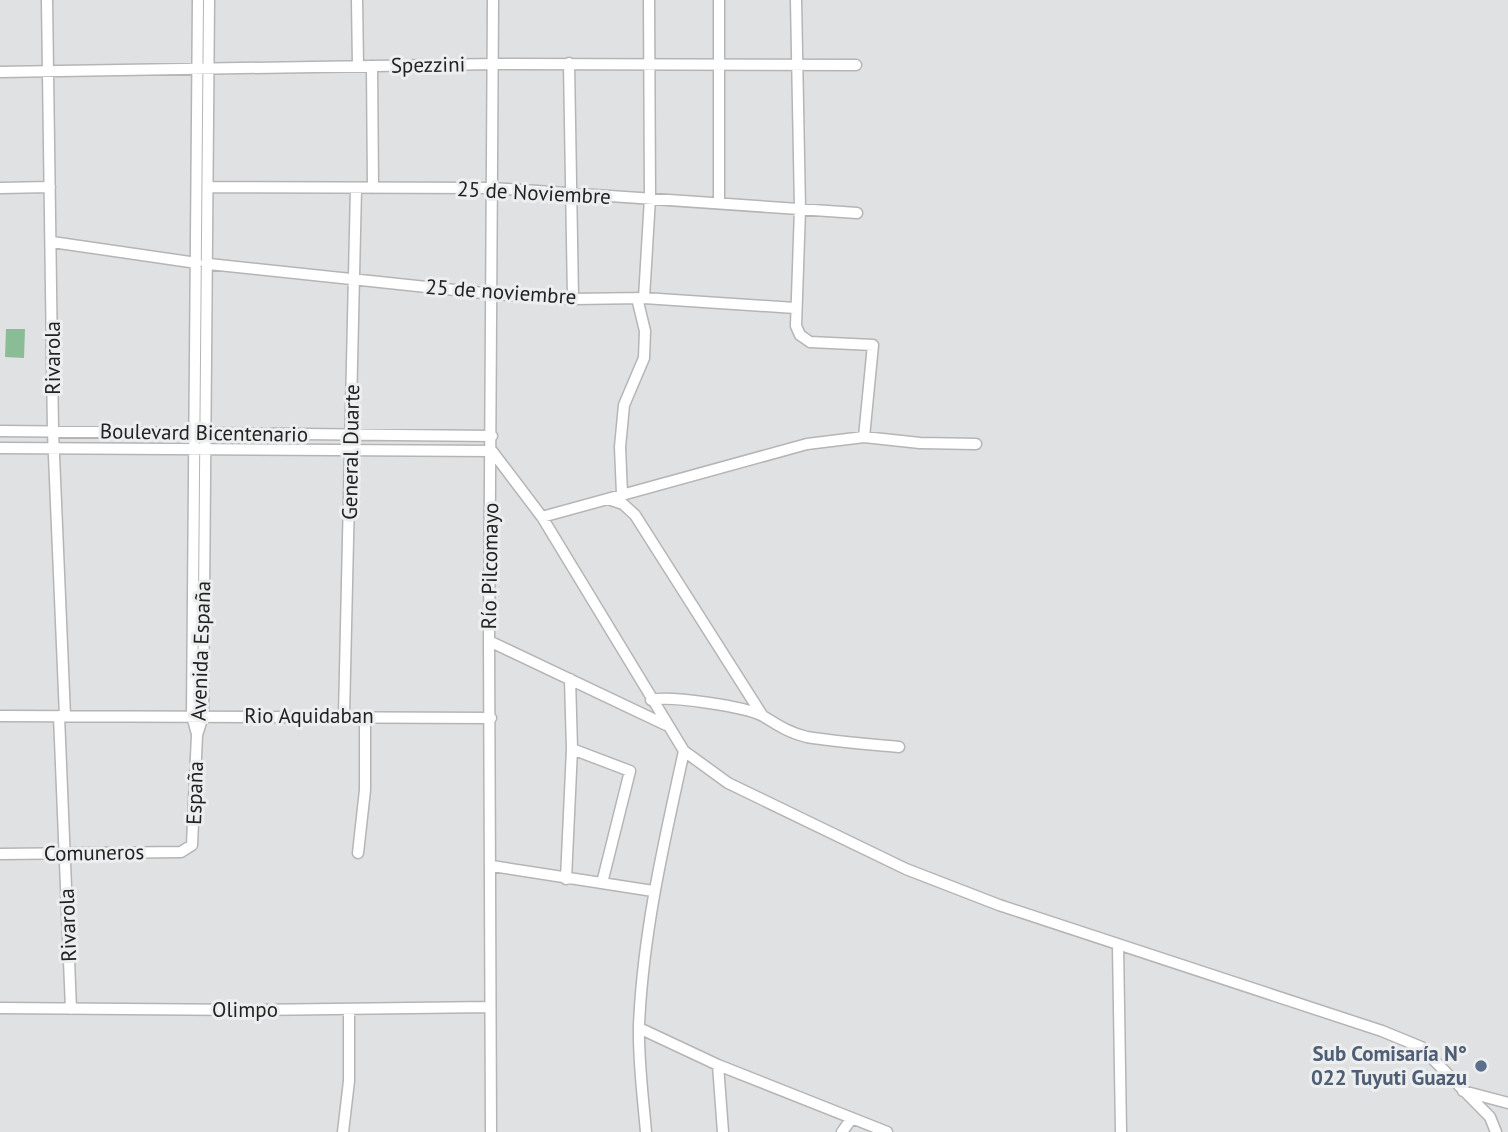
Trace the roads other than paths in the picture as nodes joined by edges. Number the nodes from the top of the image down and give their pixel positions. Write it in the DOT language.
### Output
graph roads {
  1 [pos="47,0"];
  2 [pos="198,0"];
  3 [pos="209,0"];
  4 [pos="357,0"];
  5 [pos="493,0"];
  6 [pos="649,0"];
  7 [pos="719,0"];
  8 [pos="796,0"];
  9 [pos="722,62"];
  10 [pos="649,63"];
  11 [pos="494,64"];
  12 [pos="569,64"];
  13 [pos="797,64"];
  14 [pos="856,65"];
  15 [pos="358,66"];
  16 [pos="372,66"];
  17 [pos="205,69"];
  18 [pos="47,71"];
  19 [pos="0,72"];
  20 [pos="50,187"];
  21 [pos="209,187"];
  22 [pos="0,188"];
  23 [pos="356,188"];
  24 [pos="373,188"];
  25 [pos="493,188"];
  26 [pos="571,194"];
  27 [pos="650,198"];
  28 [pos="719,203"];
  29 [pos="800,209"];
  30 [pos="857,214"];
  31 [pos="52,242"];
  32 [pos="197,262"];
  33 [pos="209,264"];
  34 [pos="356,279"];
  35 [pos="493,294"];
  36 [pos="640,298"];
  37 [pos="573,299"];
  38 [pos="795,309"];
  39 [pos="0,431"];
  40 [pos="53,432"];
  41 [pos="200,433"];
  42 [pos="351,434"];
  43 [pos="492,436"];
  44 [pos="864,437"];
  45 [pos="976,444"];
  46 [pos="0,448"];
  47 [pos="54,448"];
  48 [pos="200,449"];
  49 [pos="351,450"];
  50 [pos="492,451"];
  51 [pos="622,494"];
  52 [pos="608,499"];
  53 [pos="542,517"];
  54 [pos="489,640"];
  55 [pos="570,679"];
  56 [pos="651,700"];
  57 [pos="344,715"];
  58 [pos="762,715"];
  59 [pos="0,716"];
  60 [pos="62,716"];
  61 [pos="197,716"];
  62 [pos="365,716"];
  63 [pos="491,718"];
  64 [pos="667,726"];
  65 [pos="197,735"];
  66 [pos="899,747"];
  67 [pos="572,749"];
  68 [pos="684,751"];
  69 [pos="188,850"];
  70 [pos="66,853"];
  71 [pos="358,853"];
  72 [pos="0,854"];
  73 [pos="492,866"];
  74 [pos="566,879"];
  75 [pos="602,883"];
  76 [pos="653,891"];
  77 [pos="1118,945"];
  78 [pos="491,1007"];
  79 [pos="0,1009"];
  80 [pos="71,1009"];
  81 [pos="349,1009"];
  82 [pos="639,1028"];
  83 [pos="718,1065"];
  84 [pos="1462,1091"];
  85 [pos="1508,1103"];
  86 [pos="852,1118"];
  87 [pos="343,1132"];
  88 [pos="491,1132"];
  89 [pos="646,1132"];
  90 [pos="723,1132"];
  91 [pos="842,1132"];
  92 [pos="887,1132"];
  93 [pos="1121,1132"];
  94 [pos="1496,1132"];
  1 -- 18 [label="street, Rivarola"];
  2 -- 17 [label="street, Avenida España"];
  3 -- 17 [label="street, Avenida España"];
  4 -- 15 [label="street"];
  5 -- 11 [label="street, Río Pilcomayo"];
  6 -- 10 [label="street"];
  7 -- 9 [label="street"];
  8 -- 13 [label="street"];
  9 -- 10 [label="street, Spezzini"];
  9 -- 13 [label="street, Spezzini"];
  9 -- 28 [label="street"];
  10 -- 12 [label="street, Spezzini"];
  10 -- 27 [label="street"];
  11 -- 12 [label="street, Spezzini"];
  11 -- 16 [label="street, Spezzini"];
  11 -- 25 [label="street, Río Pilcomayo"];
  12 -- 26 [label="street"];
  13 -- 14 [label="street, Spezzini"];
  13 -- 29 [label="street"];
  15 -- 16 [label="street, Spezzini"];
  15 -- 17 [label="street, Spezzini"];
  16 -- 24 [label="street"];
  17 -- 18 [label="street, Spezzini"];
  17 -- 21 [label="street, Avenida España"];
  17 -- 32 [label="street, Avenida España"];
  18 -- 19 [label="street, Spezzini"];
  18 -- 20 [label="street, Rivarola"];
  20 -- 22 [label="street"];
  20 -- 31 [label="street, Rivarola"];
  21 -- 23 [label="street, 25 de Noviembre"];
  21 -- 33 [label="street, Avenida España"];
  23 -- 24 [label="street, 25 de Noviembre"];
  23 -- 34 [label="street, General Duarte"];
  24 -- 25 [label="street, 25 de Noviembre"];
  25 -- 26 [label="street, 25 de Noviembre"];
  25 -- 35 [label="street, Río Pilcomayo"];
  26 -- 27 [label="street, 25 de Noviembre"];
  26 -- 37 [label="street"];
  27 -- 28 [label="street, 25 de Noviembre"];
  27 -- 36 [label="street"];
  28 -- 29 [label="street, 25 de Noviembre"];
  29 -- 30 [label="street, 25 de Noviembre"];
  29 -- 38 [label="street"];
  31 -- 32 [label="street"];
  31 -- 40 [label="street, Rivarola"];
  32 -- 41 [label="street, Avenida España"];
  33 -- 34 [label="street, 25 de noviembre"];
  33 -- 41 [label="street, Avenida España"];
  34 -- 35 [label="street, 25 de noviembre"];
  34 -- 42 [label="street, General Duarte"];
  35 -- 37 [label="street, 25 de noviembre"];
  35 -- 43 [label="street, Río Pilcomayo"];
  36 -- 37 [label="street, 25 de noviembre"];
  36 -- 38 [label="street, 25 de noviembre"];
  36 -- 51 [label="street"];
  38 -- 44 [label="street"];
  39 -- 40 [label="street, Boulevard Bicentenario"];
  40 -- 41 [label="street, Boulevard Bicentenario"];
  40 -- 47 [label="street, Rivarola"];
  41 -- 42 [label="street, Boulevard Bicentenario"];
  41 -- 48 [label="street, Avenida España"];
  42 -- 43 [label="street, Boulevard Bicentenario"];
  42 -- 49 [label="street, General Duarte"];
  43 -- 50 [label="street, Río Pilcomayo"];
  44 -- 45 [label="street"];
  44 -- 51 [label="street"];
  46 -- 47 [label="street, Boulevard Bicentenario"];
  47 -- 48 [label="street, Boulevard Bicentenario"];
  47 -- 60 [label="street, Rivarola"];
  48 -- 49 [label="street, Boulevard Bicentenario"];
  48 -- 61 [label="street, Avenida España"];
  49 -- 50 [label="street, Boulevard Bicentenario"];
  49 -- 57 [label="street, General Duarte"];
  50 -- 53 [label="street"];
  50 -- 54 [label="street, Río Pilcomayo"];
  51 -- 52 [label="street"];
  52 -- 53 [label="street"];
  52 -- 58 [label="street"];
  53 -- 56 [label="street"];
  54 -- 55 [label="street"];
  54 -- 63 [label="street, Río Pilcomayo"];
  55 -- 64 [label="street"];
  55 -- 67 [label="street"];
  56 -- 58 [label="street"];
  56 -- 64 [label="street"];
  57 -- 61 [label="street, Rio Aquidaban"];
  57 -- 62 [label="street, Rio Aquidaban"];
  58 -- 66 [label="street"];
  59 -- 60 [label="street, Rio Aquidaban"];
  60 -- 61 [label="street, Rio Aquidaban"];
  60 -- 70 [label="street, Rivarola"];
  61 -- 65 [label="street, Avenida España"];
  62 -- 63 [label="street, Rio Aquidaban"];
  62 -- 71 [label="street"];
  63 -- 73 [label="street, Río Pilcomayo"];
  64 -- 68 [label="street"];
  65 -- 69 [label="street, España"];
  67 -- 74 [label="street"];
  67 -- 75 [label="street"];
  68 -- 76 [label="street"];
  68 -- 77 [label="street"];
  69 -- 70 [label="street, Comuneros"];
  70 -- 72 [label="street, Comuneros"];
  70 -- 80 [label="street, Rivarola"];
  73 -- 74 [label="street"];
  73 -- 78 [label="street, Río Pilcomayo"];
  74 -- 75 [label="street"];
  75 -- 76 [label="street"];
  76 -- 82 [label="street"];
  77 -- 84 [label="street"];
  77 -- 93 [label="street"];
  78 -- 81 [label="street, Olimpo"];
  78 -- 88 [label="street, Río Pilcomayo"];
  79 -- 80 [label="street, Olimpo"];
  80 -- 81 [label="street, Olimpo"];
  81 -- 87 [label="street"];
  82 -- 83 [label="street"];
  82 -- 89 [label="street"];
  83 -- 86 [label="street"];
  83 -- 90 [label="street"];
  84 -- 85 [label="street"];
  84 -- 94 [label="street"];
  86 -- 91 [label="street"];
  86 -- 92 [label="street"];
}
